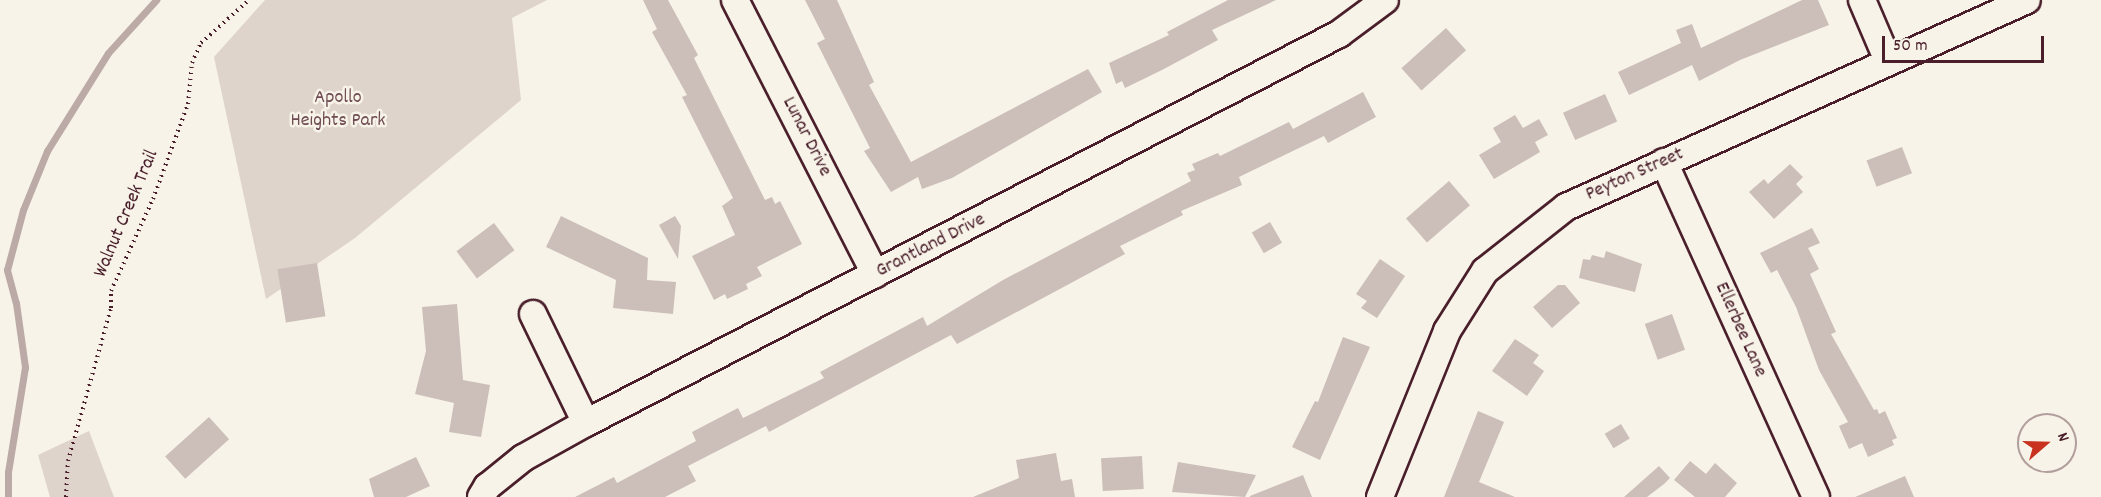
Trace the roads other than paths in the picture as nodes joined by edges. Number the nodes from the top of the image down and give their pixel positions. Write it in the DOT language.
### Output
graph roads {
  1 [pos="735,0"];
  2 [pos="1385,0"];
  3 [pos="1862,0"];
  4 [pos="2027,0"];
  5 [pos="1888,61"];
  6 [pos="1664,162"];
  7 [pos="875,274"];
  8 [pos="533,314"];
  9 [pos="586,423"];
  10 [pos="481,497"];
  11 [pos="1380,497"];
  12 [pos="1816,497"];
  1 -- 7 [label="street, Lunar Drive"];
  2 -- 7 [label="street, Grantland Drive"];
  3 -- 5 [label="street"];
  4 -- 5 [label="street, Peyton Street"];
  5 -- 6 [label="street, Peyton Street"];
  6 -- 11 [label="street, Peyton Street"];
  6 -- 12 [label="street, Ellerbee Lane"];
  7 -- 9 [label="street, Grantland Drive"];
  8 -- 9 [label="street"];
  9 -- 10 [label="street, Grantland Drive"];
}
